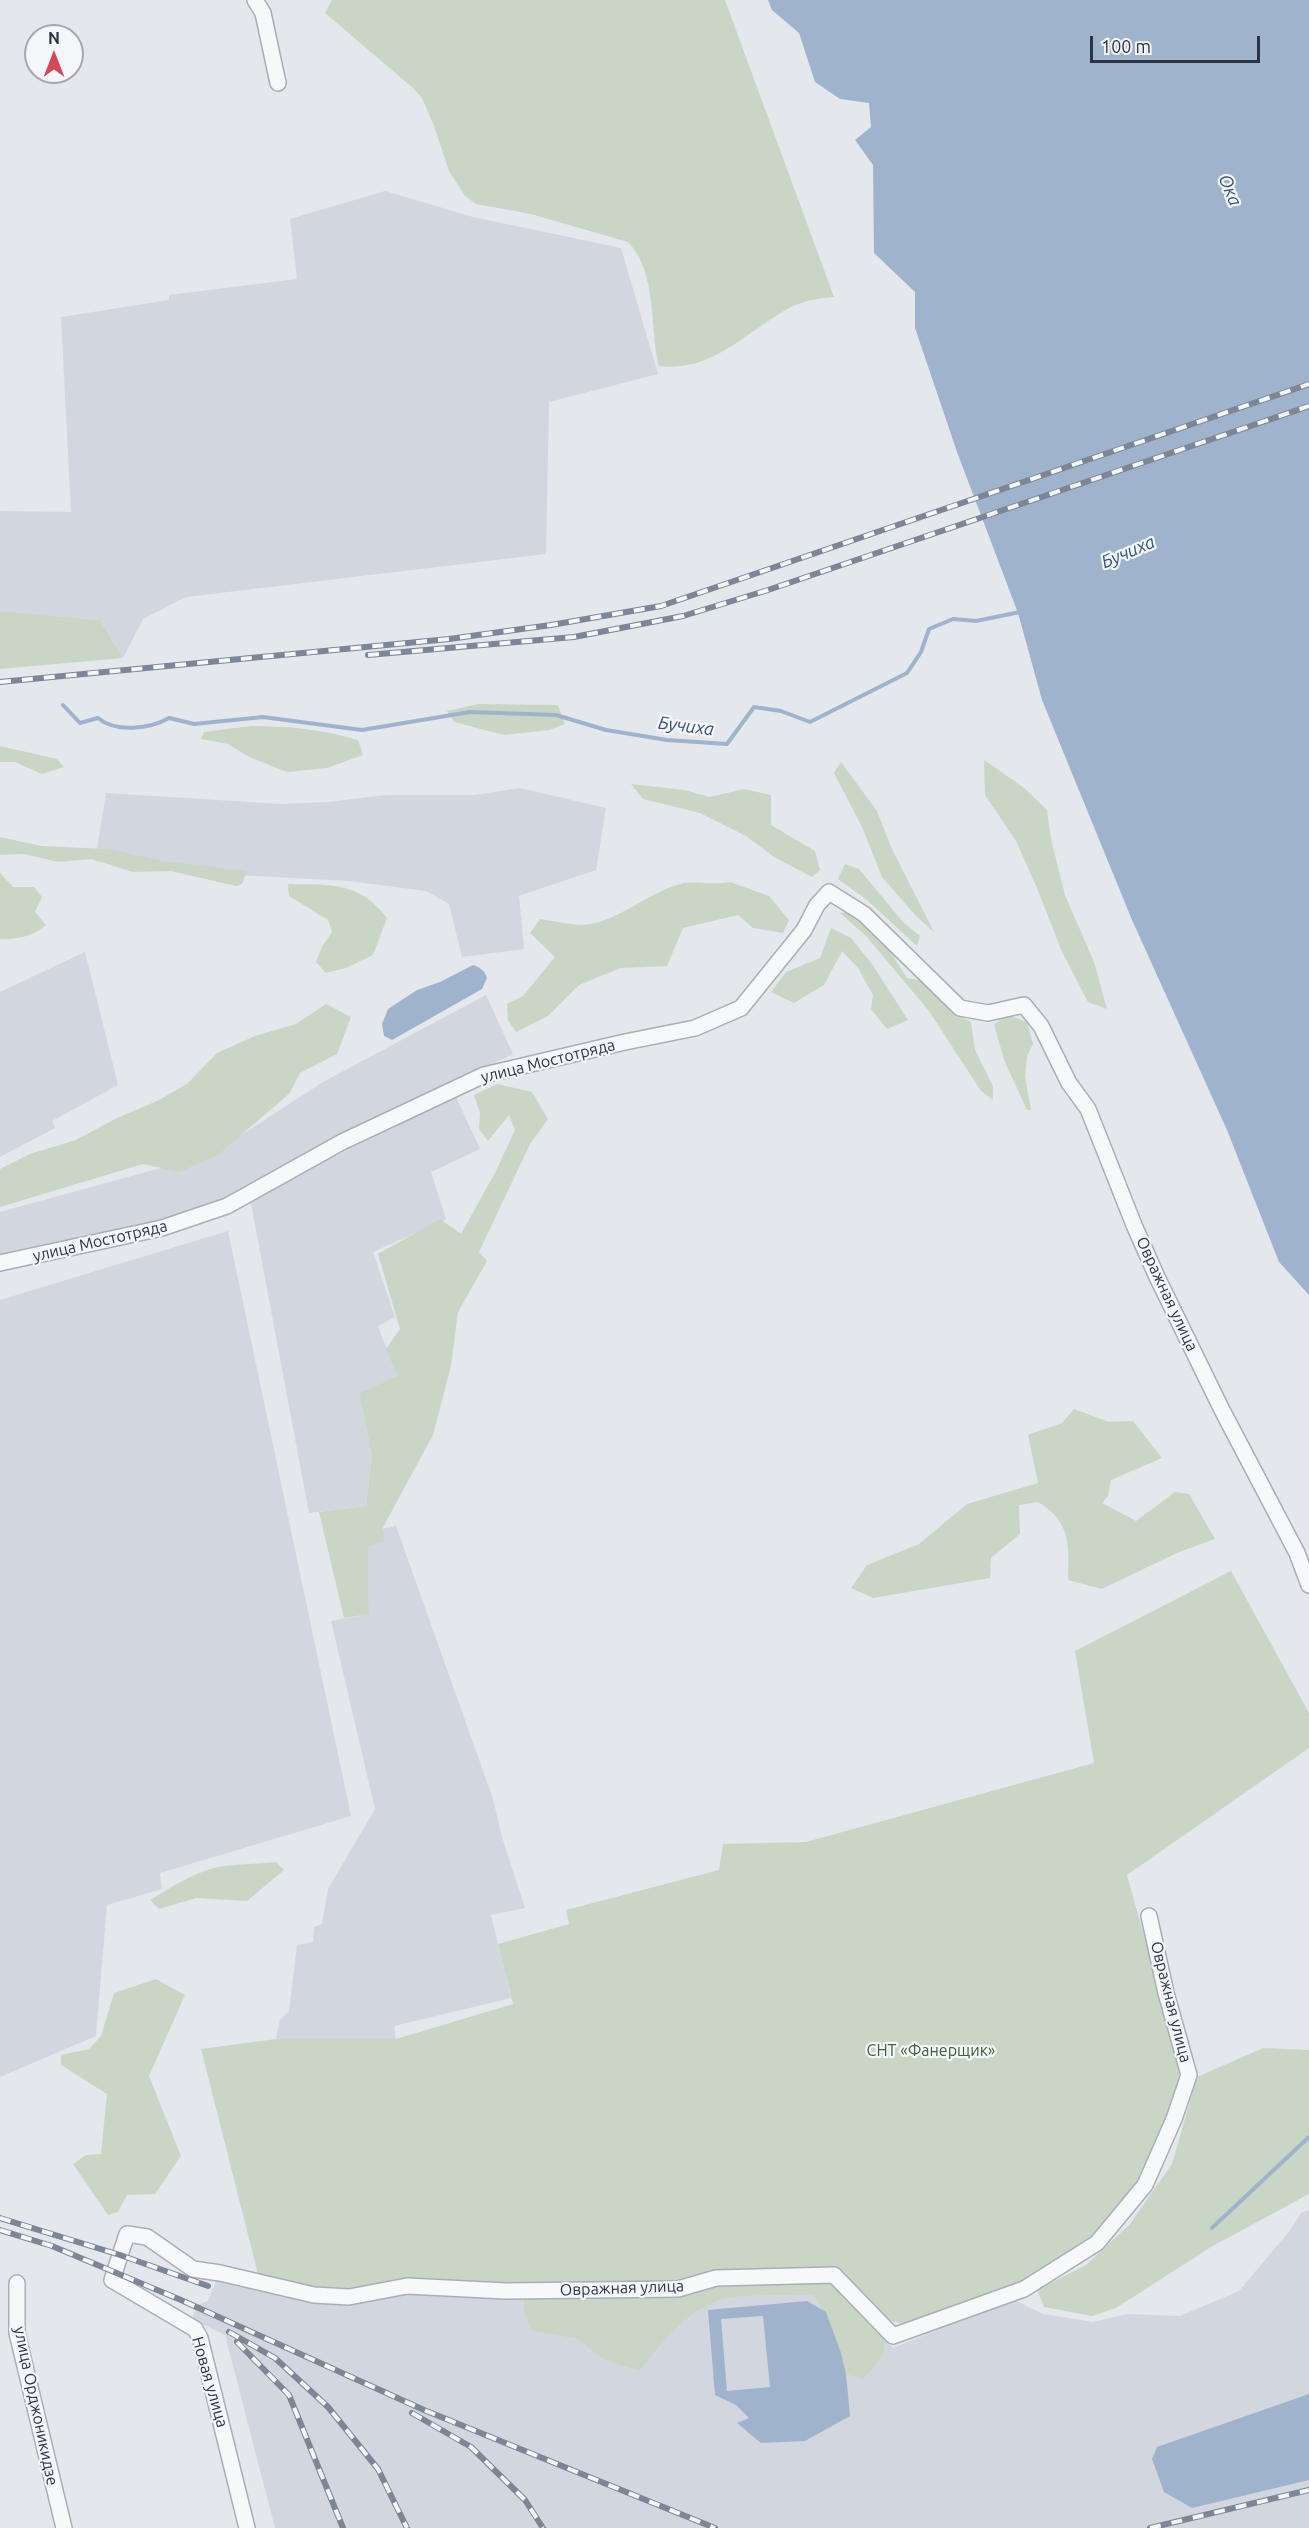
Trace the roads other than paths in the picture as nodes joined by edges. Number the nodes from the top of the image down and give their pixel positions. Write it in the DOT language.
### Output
graph roads {
  1 [pos="255,0"];
  2 [pos="278,83"];
  3 [pos="1024,1005"];
  4 [pos="0,1263"];
  5 [pos="1309,1585"];
  6 [pos="1149,1916"];
  7 [pos="112,2280"];
  8 [pos="17,2283"];
  9 [pos="64,2528"];
  10 [pos="248,2528"];
  1 -- 2 [label="street"];
  3 -- 4 [label="street, улица Мостотряда"];
  3 -- 5 [label="street, Овражная улица"];
  6 -- 7 [label="street, Овражная улица"];
  7 -- 10 [label="street, Новая улица"];
  8 -- 9 [label="street, улица Орджоникидзе"];
}
